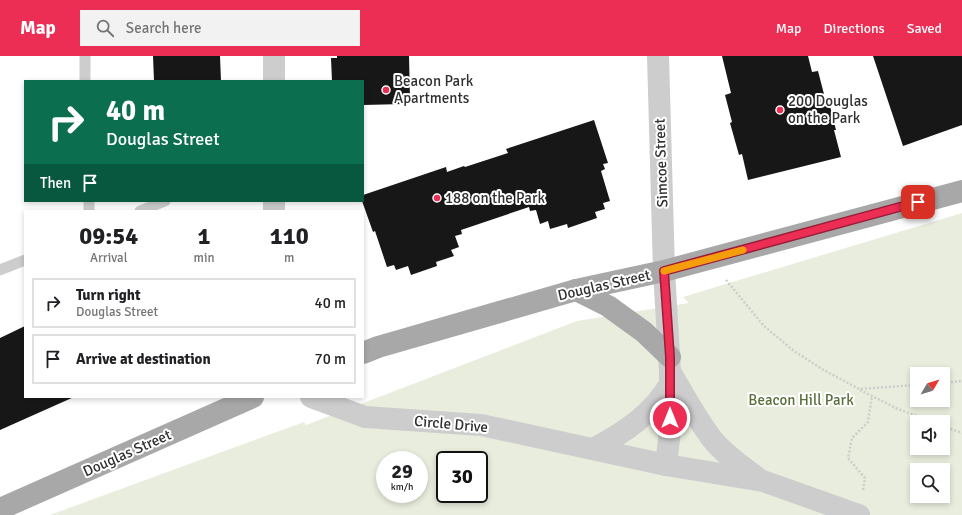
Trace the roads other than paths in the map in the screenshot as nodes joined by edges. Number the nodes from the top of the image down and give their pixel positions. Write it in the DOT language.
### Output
graph roads {
  1 [pos="85,56"];
  2 [pos="274,56"];
  3 [pos="658,56"];
  4 [pos="85,80"];
  5 [pos="274,80"];
  6 [pos="962,191"];
  7 [pos="162,202"];
  8 [pos="142,210"];
  9 [pos="24,260"];
  10 [pos="0,270"];
  11 [pos="664,271"];
  12 [pos="576,290"];
  13 [pos="364,353"];
  14 [pos="670,370"];
  15 [pos="252,398"];
  16 [pos="314,398"];
  17 [pos="593,449"];
  18 [pos="666,465"];
  19 [pos="763,481"];
  20 [pos="0,509"];
  21 [pos="859,515"];
  1 -- 4 [label="lane"];
  2 -- 5 [label="street"];
  3 -- 11 [label="street, Simcoe Street"];
  6 -- 11 [label="main road, Douglas Street"];
  7 -- 8 [label="lane"];
  9 -- 10 [label="lane"];
  11 -- 12 [label="main road, Douglas Street"];
  11 -- 14 [label="street, Circle Drive"];
  12 -- 13 [label="main road, Douglas Street"];
  12 -- 14 [label="main road"];
  14 -- 17 [label="street"];
  14 -- 18 [label="street, Circle Drive"];
  14 -- 19 [label="street, Circle Drive"];
  15 -- 20 [label="main road, Douglas Street"];
  16 -- 17 [label="street, Circle Drive"];
  17 -- 18 [label="street, Circle Drive"];
  18 -- 19 [label="street, Circle Drive"];
  19 -- 21 [label="street, Circle Drive"];
}
